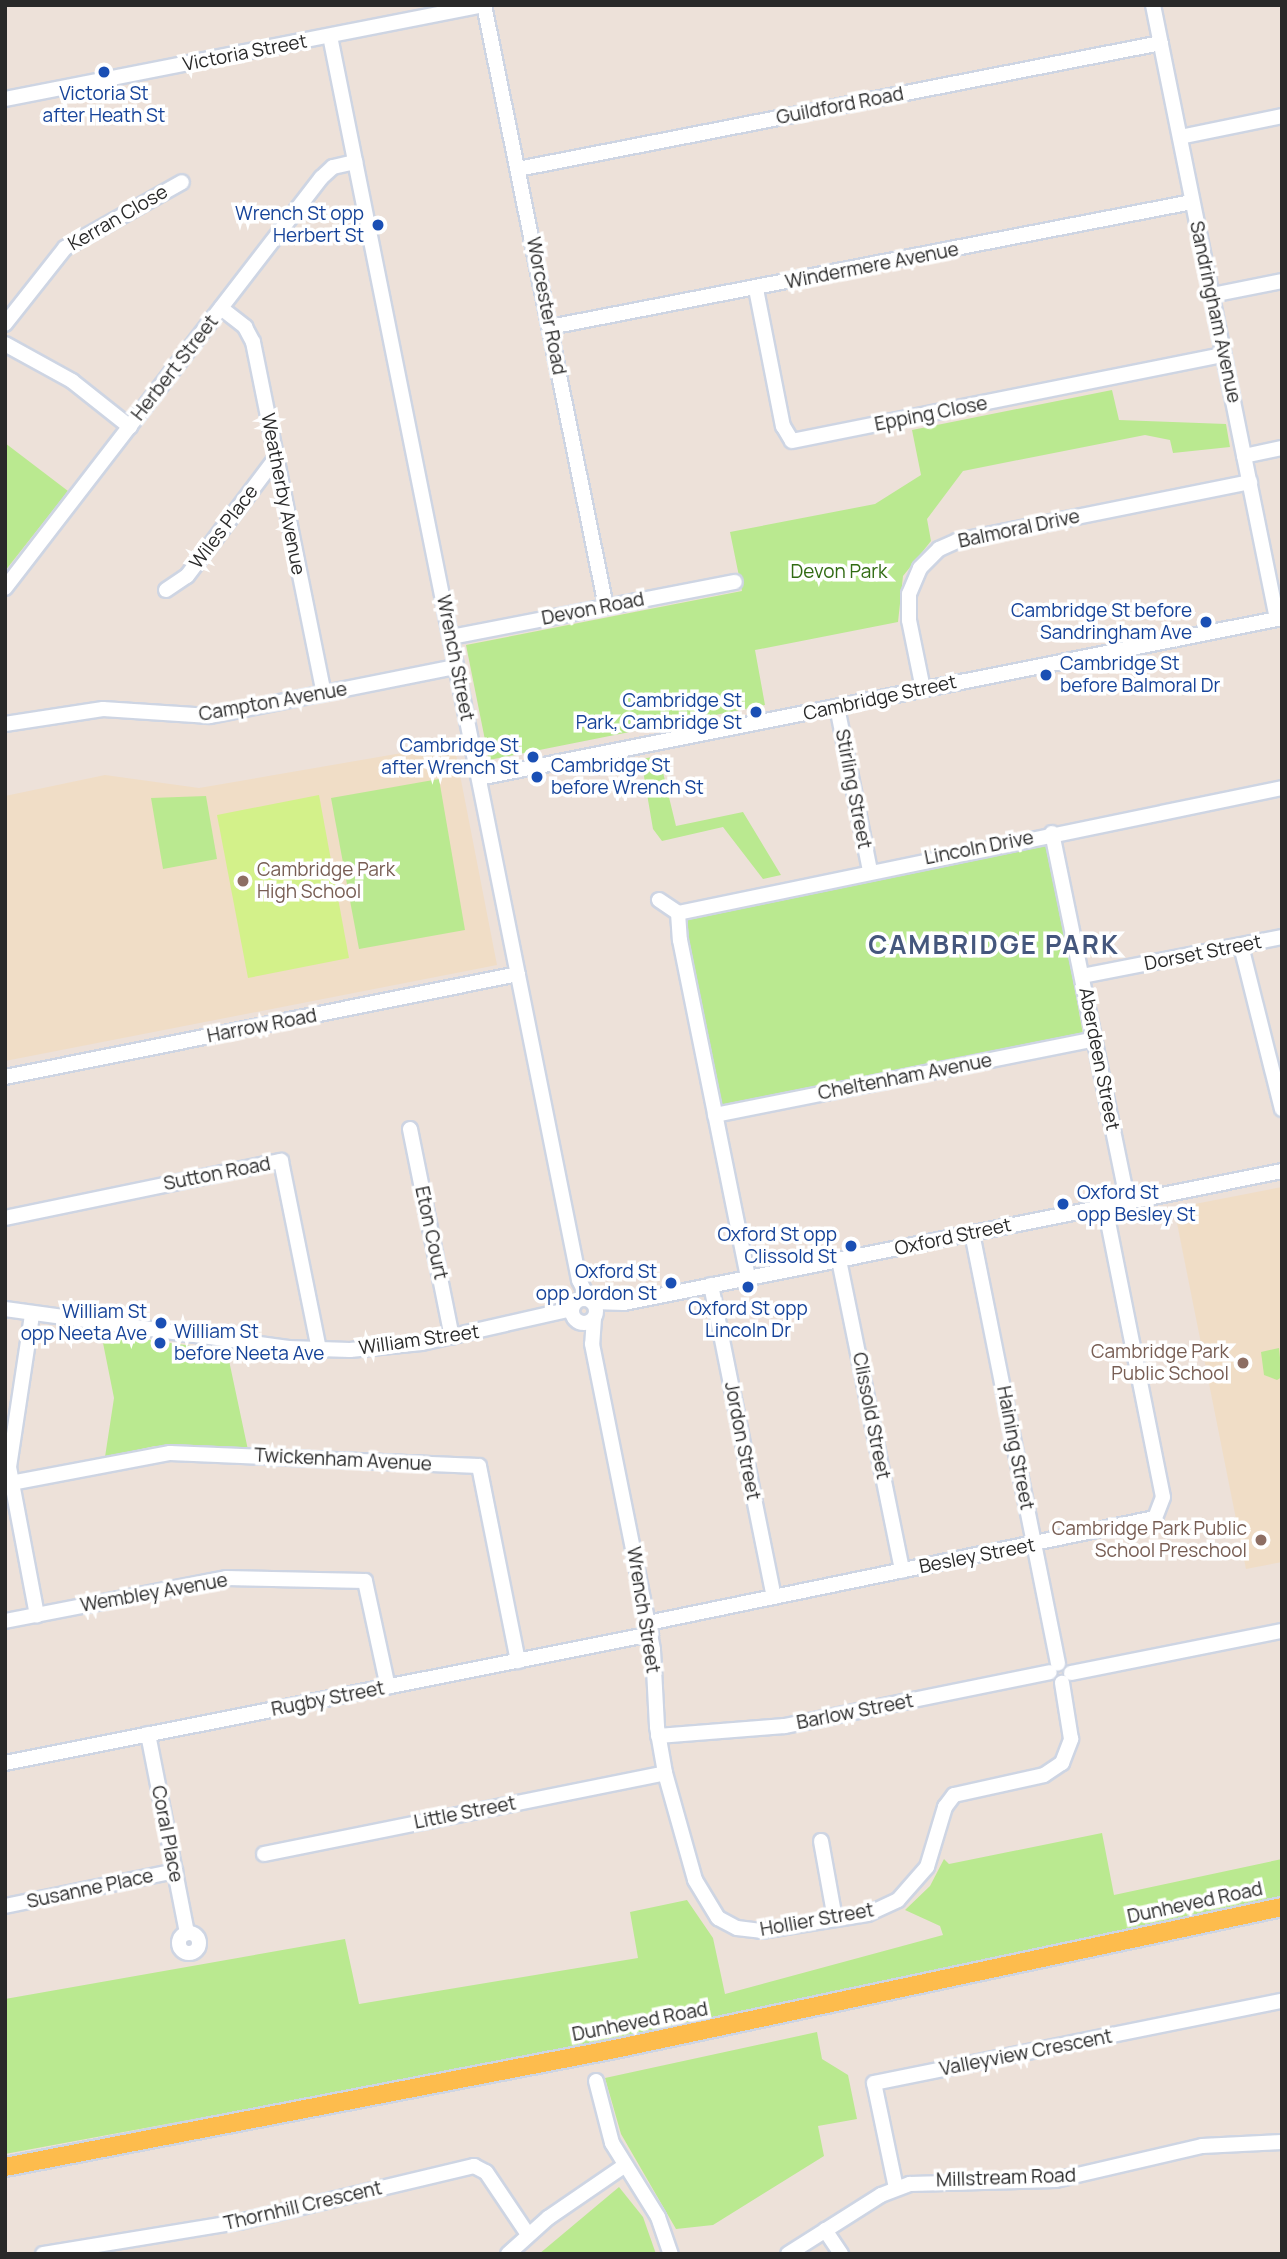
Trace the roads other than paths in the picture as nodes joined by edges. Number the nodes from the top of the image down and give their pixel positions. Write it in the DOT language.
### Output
graph roads {
  1 [pos="484,5"];
  2 [pos="1153,5"];
  3 [pos="330,36"];
  4 [pos="1161,43"];
  5 [pos="5,99"];
  6 [pos="1282,116"];
  7 [pos="1180,137"];
  8 [pos="355,162"];
  9 [pos="518,169"];
  10 [pos="181,182"];
  11 [pos="1192,202"];
  12 [pos="1282,281"];
  13 [pos="756,289"];
  14 [pos="1212,295"];
  15 [pos="221,308"];
  16 [pos="5,324"];
  17 [pos="550,327"];
  18 [pos="5,344"];
  19 [pos="1224,355"];
  20 [pos="130,426"];
  21 [pos="1282,448"];
  22 [pos="1244,456"];
  23 [pos="276,458"];
  24 [pos="1250,482"];
  25 [pos="735,582"];
  26 [pos="5,588"];
  27 [pos="166,590"];
  28 [pos="606,607"];
  29 [pos="1279,618"];
  30 [pos="451,637"];
  31 [pos="456,667"];
  32 [pos="923,689"];
  33 [pos="324,693"];
  34 [pos="837,707"];
  35 [pos="5,724"];
  36 [pos="479,778"];
  37 [pos="1282,788"];
  38 [pos="1052,833"];
  39 [pos="870,870"];
  40 [pos="659,900"];
  41 [pos="678,913"];
  42 [pos="1282,937"];
  43 [pos="1241,946"];
  44 [pos="518,974"];
  45 [pos="1082,976"];
  46 [pos="1094,1039"];
  47 [pos="5,1077"];
  48 [pos="1282,1109"];
  49 [pos="715,1115"];
  50 [pos="410,1129"];
  51 [pos="1282,1171"];
  52 [pos="1128,1202"];
  53 [pos="1105,1206"];
  54 [pos="5,1218"];
  55 [pos="972,1233"];
  56 [pos="839,1260"];
  57 [pos="748,1278"];
  58 [pos="710,1285"];
  59 [pos="5,1309"];
  60 [pos="585,1310"];
  61 [pos="33,1315"];
  62 [pos="452,1337"];
  63 [pos="319,1350"];
  64 [pos="11,1483"];
  65 [pos="1034,1545"];
  66 [pos="902,1571"];
  67 [pos="774,1597"];
  68 [pos="37,1615"];
  69 [pos="5,1621"];
  70 [pos="649,1628"];
  71 [pos="1282,1631"];
  72 [pos="518,1661"];
  73 [pos="1054,1668"];
  74 [pos="1067,1678"];
  75 [pos="388,1687"];
  76 [pos="148,1734"];
  77 [pos="658,1736"];
  78 [pos="5,1763"];
  79 [pos="666,1773"];
  80 [pos="821,1841"];
  81 [pos="264,1854"];
  82 [pos="175,1871"];
  83 [pos="5,1906"];
  84 [pos="1282,1907"];
  85 [pos="713,1913"];
  86 [pos="835,1919"];
  87 [pos="187,1933"];
  88 [pos="1282,2001"];
  89 [pos="596,2081"];
  90 [pos="1282,2141"];
  91 [pos="5,2166"];
  92 [pos="624,2166"];
  93 [pos="895,2188"];
  94 [pos="825,2230"];
  95 [pos="527,2234"];
  96 [pos="43,2254"];
  97 [pos="508,2254"];
  98 [pos="671,2254"];
  99 [pos="788,2254"];
  100 [pos="841,2254"];
  1 -- 3 [label="street, Victoria Street"];
  1 -- 9 [label="street, Worcester Road"];
  2 -- 4 [label="street, Sandringham Avenue"];
  3 -- 5 [label="street, Victoria Street"];
  3 -- 8 [label="street, Wrench Street"];
  4 -- 7 [label="street, Sandringham Avenue"];
  4 -- 9 [label="street, Guildford Road"];
  6 -- 7 [label="street"];
  7 -- 11 [label="street, Sandringham Avenue"];
  8 -- 15 [label="street, Herbert Street"];
  8 -- 30 [label="street, Wrench Street"];
  9 -- 17 [label="street, Worcester Road"];
  10 -- 16 [label="street, Kerran Close"];
  11 -- 13 [label="street, Windermere Avenue"];
  11 -- 14 [label="street, Sandringham Avenue"];
  12 -- 14 [label="street"];
  13 -- 17 [label="street, Windermere Avenue"];
  13 -- 19 [label="street, Epping Close"];
  14 -- 19 [label="street, Sandringham Avenue"];
  15 -- 20 [label="street, Herbert Street"];
  15 -- 23 [label="street, Weatherby Avenue"];
  17 -- 28 [label="street, Worcester Road"];
  18 -- 20 [label="street"];
  19 -- 22 [label="street, Sandringham Avenue"];
  20 -- 26 [label="street, Herbert Street"];
  21 -- 22 [label="street"];
  22 -- 24 [label="street, Sandringham Avenue"];
  23 -- 27 [label="street, Wiles Place"];
  23 -- 33 [label="street, Weatherby Avenue"];
  24 -- 29 [label="street, Sandringham Avenue"];
  24 -- 32 [label="street, Balmoral Drive"];
  25 -- 28 [label="street, Devon Road"];
  28 -- 30 [label="street, Devon Road"];
  29 -- 32 [label="street, Cambridge Street"];
  30 -- 31 [label="street, Wrench Street"];
  31 -- 33 [label="street, Campton Avenue"];
  31 -- 36 [label="street, Wrench Street"];
  32 -- 34 [label="street, Cambridge Street"];
  33 -- 35 [label="street, Campton Avenue"];
  34 -- 36 [label="street, Cambridge Street"];
  34 -- 39 [label="street, Stirling Street"];
  36 -- 44 [label="street, Wrench Street"];
  37 -- 38 [label="street, Lincoln Drive"];
  38 -- 39 [label="street, Lincoln Drive"];
  38 -- 45 [label="street, Aberdeen Street"];
  39 -- 41 [label="street, Lincoln Drive"];
  40 -- 41 [label="street"];
  41 -- 49 [label="street"];
  42 -- 43 [label="street, Dorset Street"];
  43 -- 45 [label="street, Dorset Street"];
  43 -- 48 [label="street"];
  44 -- 47 [label="street, Harrow Road"];
  44 -- 60 [label="street, Wrench Street"];
  45 -- 46 [label="street, Aberdeen Street"];
  46 -- 49 [label="street, Cheltenham Avenue"];
  46 -- 52 [label="street, Aberdeen Street"];
  49 -- 57 [label="street"];
  50 -- 62 [label="street, Eton Court"];
  51 -- 52 [label="street, Oxford Street"];
  52 -- 53 [label="street, Oxford Street"];
  53 -- 55 [label="street, Oxford Street"];
  53 -- 65 [label="street, Besley Street"];
  54 -- 63 [label="street, Sutton Road"];
  55 -- 56 [label="street, Oxford Street"];
  55 -- 65 [label="street, Haining Street"];
  56 -- 57 [label="street, Oxford Street"];
  56 -- 66 [label="street, Clissold Street"];
  57 -- 58 [label="street, Oxford Street"];
  58 -- 60 [label="street, Oxford Street"];
  58 -- 67 [label="street, Jordon Street"];
  59 -- 61 [label="street, William Street"];
  60 -- 62 [label="street, William Street"];
  60 -- 70 [label="street, Wrench Street"];
  61 -- 63 [label="street, William Street"];
  61 -- 64 [label="street"];
  62 -- 63 [label="street, William Street"];
  64 -- 68 [label="street"];
  64 -- 72 [label="street, Twickenham Avenue"];
  65 -- 66 [label="street, Besley Street"];
  65 -- 73 [label="street, Haining Street"];
  66 -- 67 [label="street, Besley Street"];
  67 -- 70 [label="street, Besley Street"];
  68 -- 69 [label="street, Wembley Avenue"];
  68 -- 75 [label="street, Wembley Avenue"];
  70 -- 72 [label="street, Rugby Street"];
  70 -- 77 [label="street, Wrench Street"];
  71 -- 74 [label="street"];
  72 -- 75 [label="street, Rugby Street"];
  73 -- 74 [label="street"];
  73 -- 77 [label="street, Barlow Street"];
  74 -- 86 [label="street, Hollier Street"];
  75 -- 76 [label="street, Rugby Street"];
  76 -- 78 [label="street, Rugby Street"];
  76 -- 82 [label="street, Coral Place"];
  77 -- 79 [label="street, Wrench Street"];
  79 -- 81 [label="street, Little Street"];
  79 -- 85 [label="street, Wrench Street"];
  80 -- 86 [label="street"];
  82 -- 83 [label="street, Susanne Place"];
  82 -- 87 [label="street, Coral Place"];
  84 -- 91 [label="main road, Dunheved Road"];
  85 -- 86 [label="street, Hollier Street"];
  88 -- 93 [label="street, Valleyview Crescent"];
  89 -- 92 [label="street"];
  90 -- 93 [label="street, Millstream Road"];
  92 -- 95 [label="street"];
  92 -- 98 [label="street"];
  93 -- 94 [label="street, Millstream Road"];
  94 -- 99 [label="street, Millstream Road"];
  94 -- 100 [label="street"];
  95 -- 96 [label="street, Thornhill Crescent"];
  95 -- 97 [label="street"];
}
